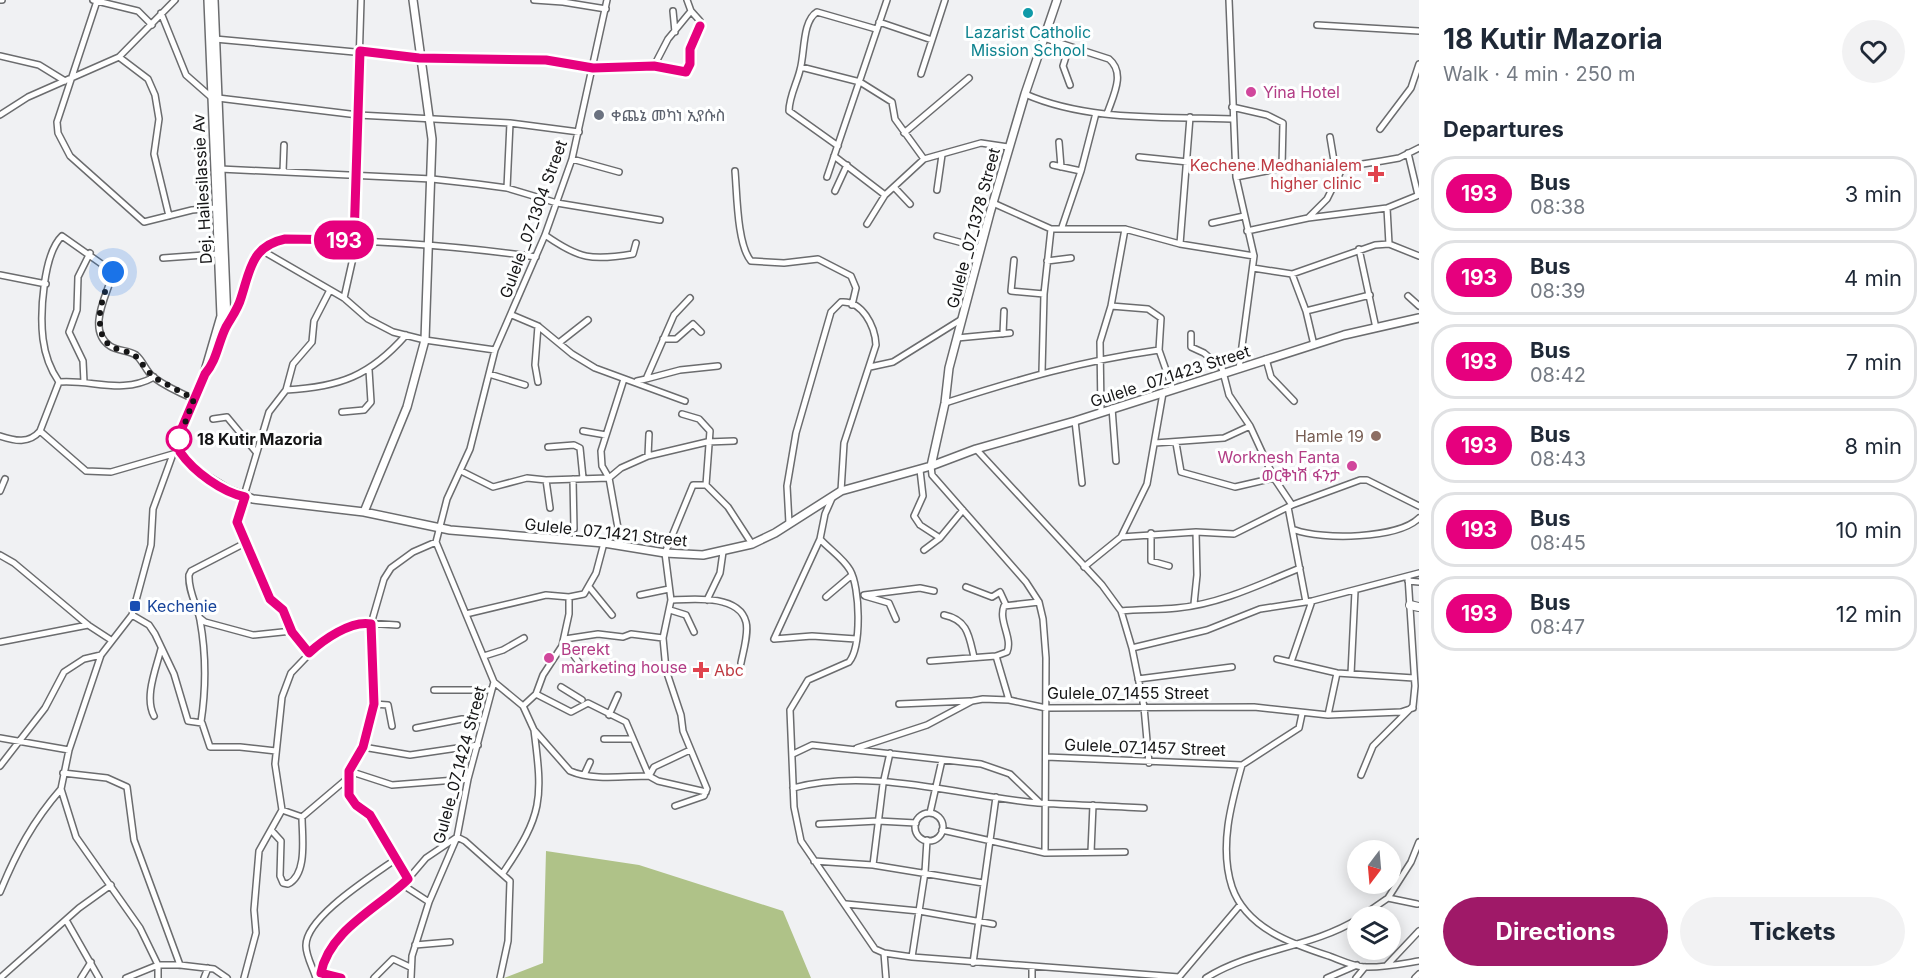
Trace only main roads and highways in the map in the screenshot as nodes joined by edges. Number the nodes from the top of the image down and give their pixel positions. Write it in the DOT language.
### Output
graph roads {
  1 [pos="208,0"];
  2 [pos="214,0"];
  3 [pos="412,0"];
  4 [pos="1057,0"];
  5 [pos="215,97"];
  6 [pos="1419,318"];
  7 [pos="205,374"];
  8 [pos="931,466"];
  9 [pos="364,512"];
  10 [pos="1410,605"];
  11 [pos="1419,607"];
  1 -- 5 [label="main road, Dej. Hailesilassie Av"];
  2 -- 5 [label="main road"];
  3 -- 9 [label="main road"];
  4 -- 8 [label="main road, Gulele _07_1378 Street"];
  5 -- 7 [label="main road, Dej. Hailesilassie Av"];
  5 -- 7 [label="main road"];
  6 -- 8 [label="main road, Gulele _07_1423 Street"];
  7 -- 9 [label="main road, Gulele _07_1421 Street"];
  8 -- 9 [label="main road, Gulele _07_1421 Street"];
  10 -- 11 [label="main road"];
}
